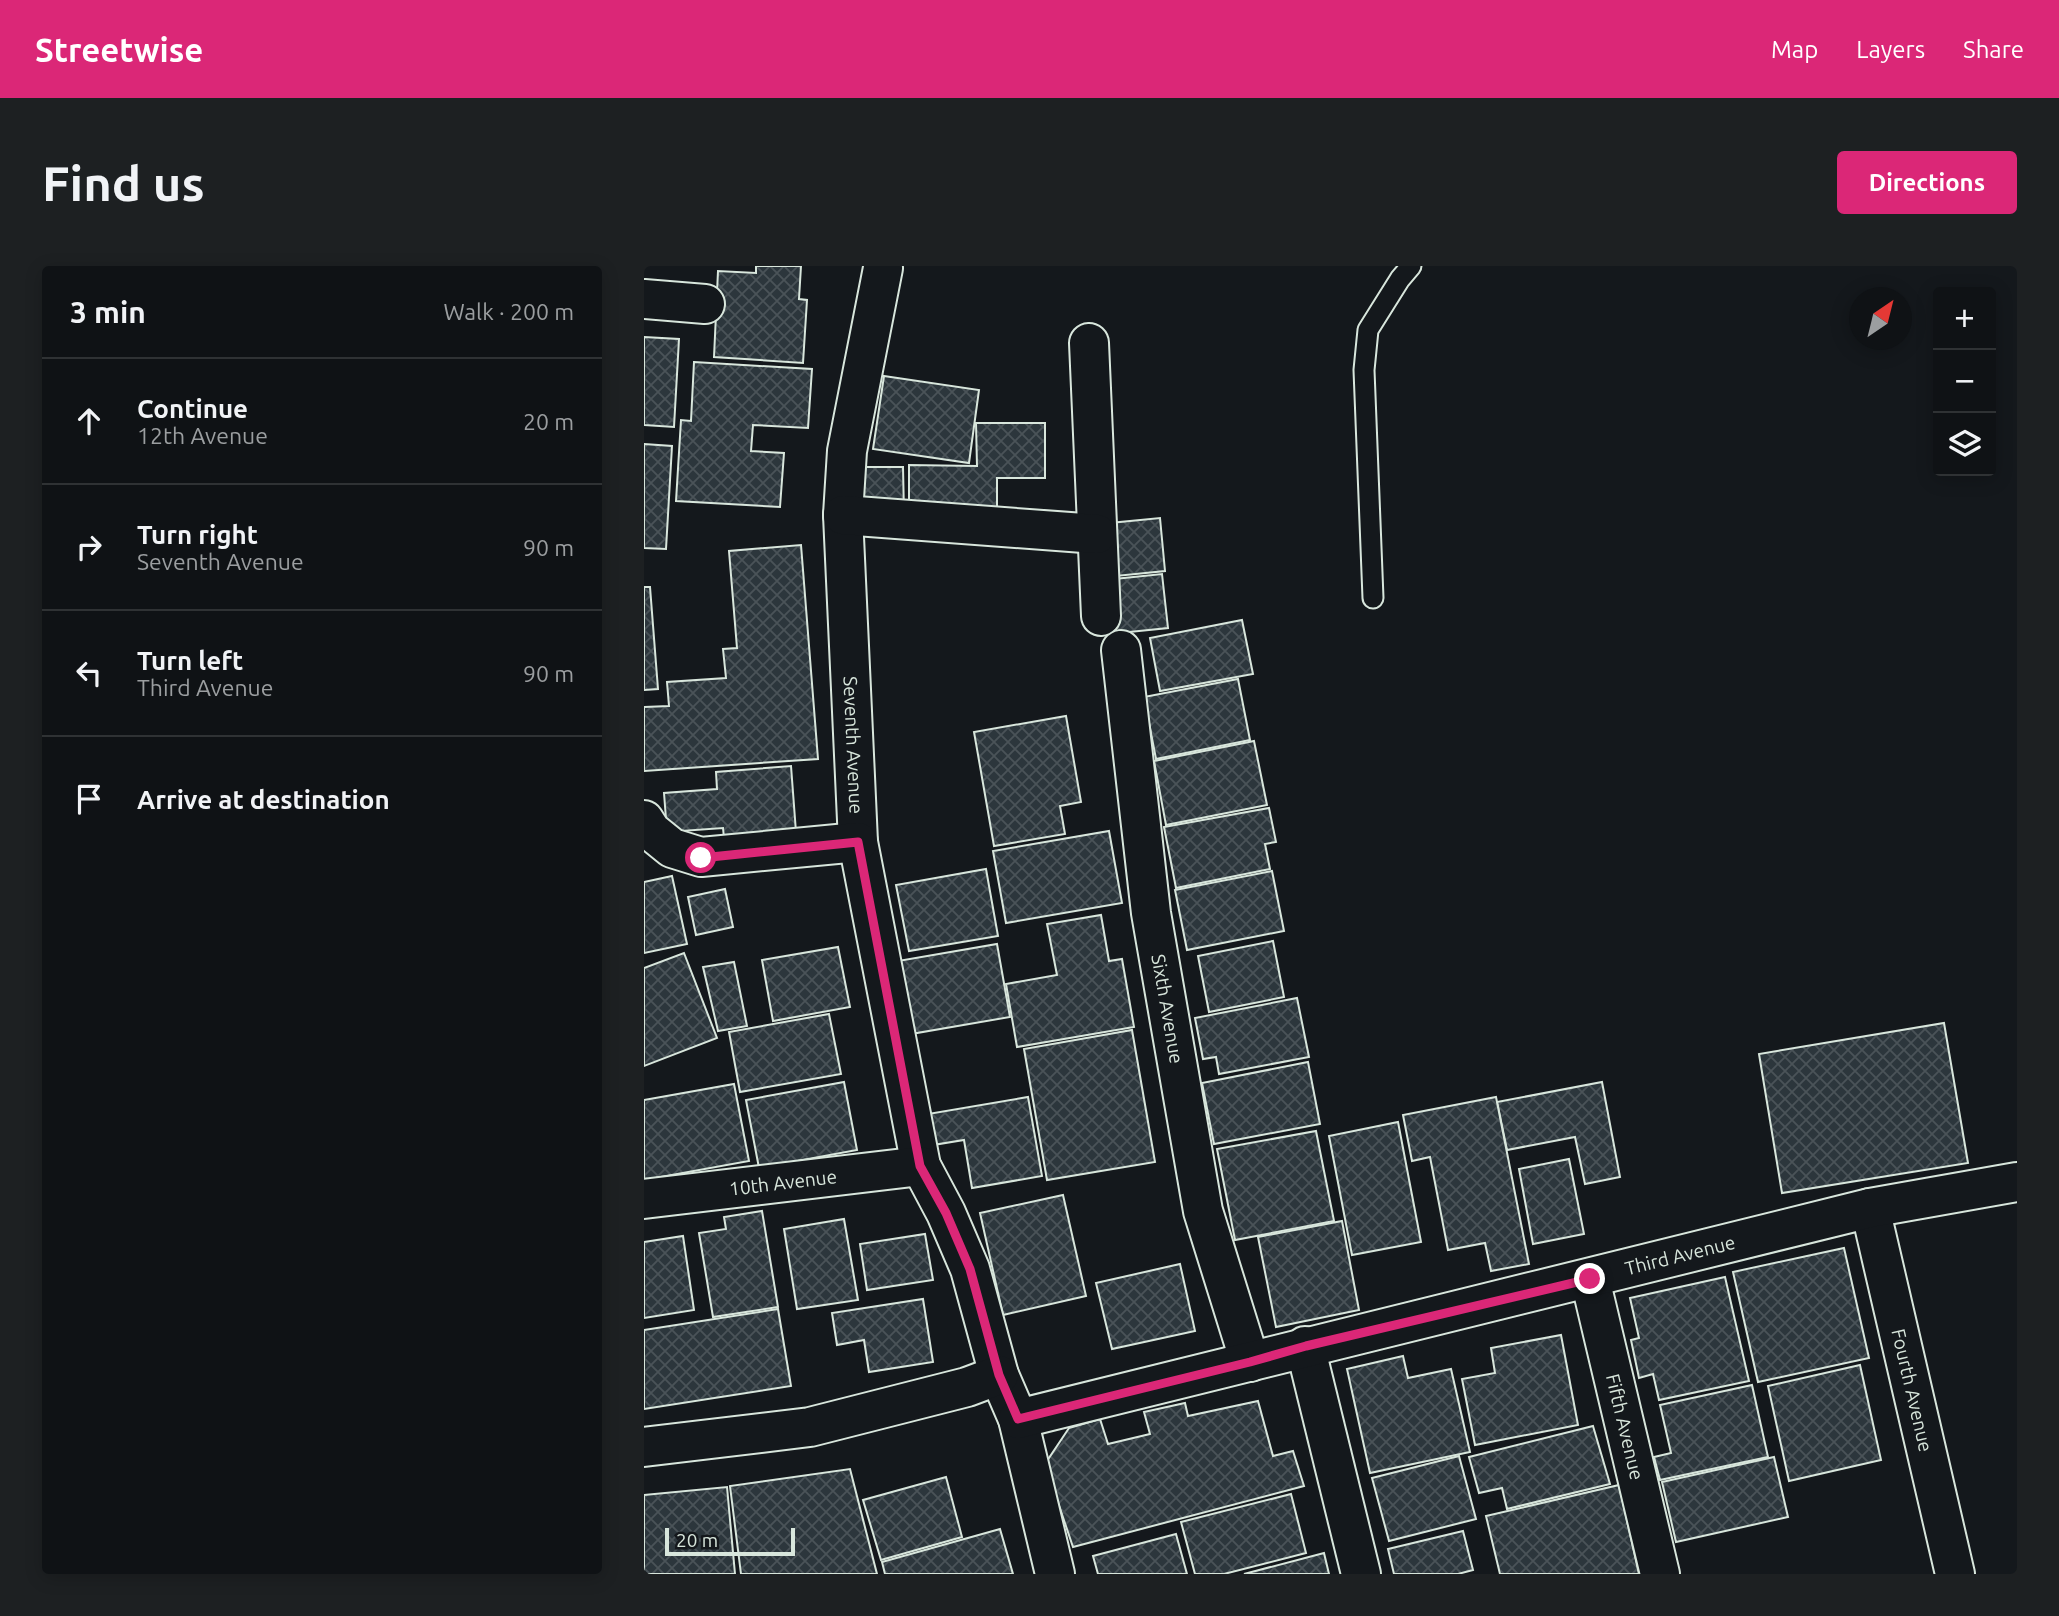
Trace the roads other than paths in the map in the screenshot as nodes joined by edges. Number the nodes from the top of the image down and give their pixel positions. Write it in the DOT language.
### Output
graph roads {
  1 [pos="1411,266"];
  2 [pos="883,268"];
  3 [pos="644,299"];
  4 [pos="705,304"];
  5 [pos="1089,343"];
  6 [pos="843,515"];
  7 [pos="1097,534"];
  8 [pos="1373,598"];
  9 [pos="1101,616"];
  10 [pos="1121,650"];
  11 [pos="644,820"];
  12 [pos="858,842"];
  13 [pos="920,1166"];
  14 [pos="2017,1182"];
  15 [pos="644,1199"];
  16 [pos="1870,1208"];
  17 [pos="1590,1279"];
  18 [pos="1306,1346"];
  19 [pos="1250,1362"];
  20 [pos="999,1375"];
  21 [pos="1018,1419"];
  22 [pos="644,1447"];
  23 [pos="1055,1574"];
  24 [pos="1361,1574"];
  25 [pos="1660,1574"];
  26 [pos="1955,1574"];
  1 -- 8 [label="lane"];
  2 -- 6 [label="street, Seventh Avenue"];
  3 -- 4 [label="street"];
  5 -- 7 [label="street"];
  6 -- 7 [label="street"];
  6 -- 12 [label="street, Seventh Avenue"];
  7 -- 9 [label="street"];
  10 -- 19 [label="street, Sixth Avenue"];
  11 -- 12 [label="street"];
  12 -- 13 [label="street, Seventh Avenue"];
  13 -- 15 [label="street, 10th Avenue"];
  13 -- 20 [label="street, Seventh Avenue"];
  14 -- 16 [label="street, Third Avenue"];
  16 -- 17 [label="street, Third Avenue"];
  16 -- 26 [label="street, Fourth Avenue"];
  17 -- 18 [label="street, Third Avenue"];
  17 -- 25 [label="street, Fifth Avenue"];
  18 -- 19 [label="street, Third Avenue"];
  18 -- 24 [label="street"];
  19 -- 21 [label="street, Third Avenue"];
  20 -- 21 [label="street, Seventh Avenue"];
  20 -- 22 [label="street"];
  21 -- 23 [label="street, Seventh Avenue"];
}
